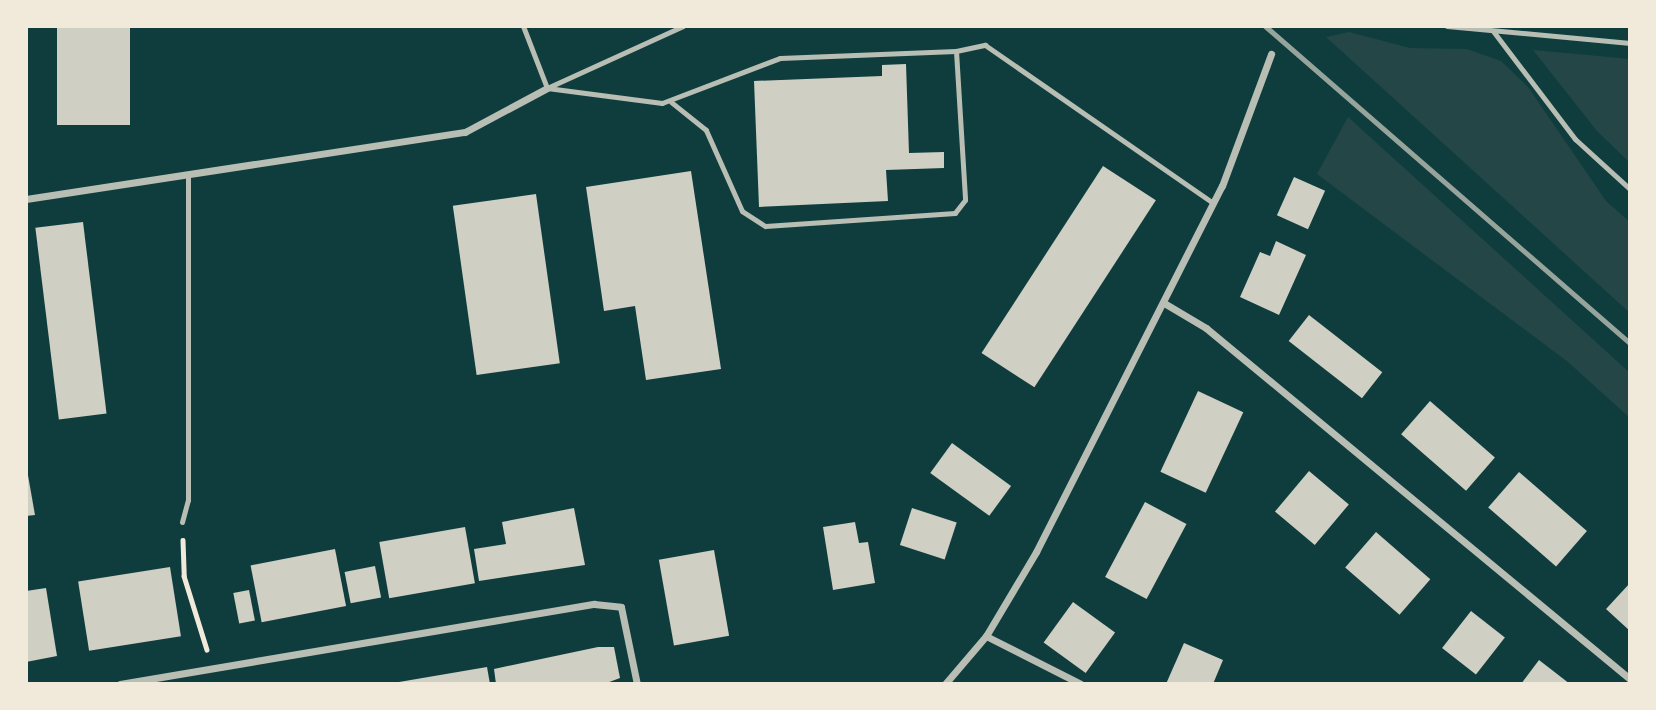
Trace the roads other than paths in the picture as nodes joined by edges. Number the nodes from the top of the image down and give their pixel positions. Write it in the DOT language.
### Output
graph roads {
  1 [pos="523,26"];
  2 [pos="683,26"];
  3 [pos="1447,26"];
  4 [pos="1493,31"];
  5 [pos="1630,43"];
  6 [pos="956,51"];
  7 [pos="1271,54"];
  8 [pos="547,88"];
  9 [pos="671,102"];
  10 [pos="188,175"];
  11 [pos="1630,189"];
  12 [pos="26,199"];
  13 [pos="1213,202"];
  14 [pos="1164,303"];
  15 [pos="182,522"];
  16 [pos="986,636"];
  17 [pos="1630,679"];
  18 [pos="120,684"];
  19 [pos="637,684"];
  20 [pos="945,684"];
  21 [pos="1081,684"];
  1 -- 8 [label="lane"];
  2 -- 8 [label="lane"];
  3 -- 4 [label="lane"];
  4 -- 5 [label="lane"];
  4 -- 11 [label="lane"];
  6 -- 9 [label="lane"];
  6 -- 9 [label="lane"];
  6 -- 13 [label="lane"];
  7 -- 13 [label="street"];
  8 -- 9 [label="lane"];
  8 -- 10 [label="street"];
  10 -- 12 [label="street"];
  10 -- 15 [label="lane"];
  13 -- 14 [label="street"];
  14 -- 16 [label="street"];
  14 -- 17 [label="street"];
  16 -- 20 [label="street"];
  16 -- 21 [label="street"];
  18 -- 19 [label="street"];
}
